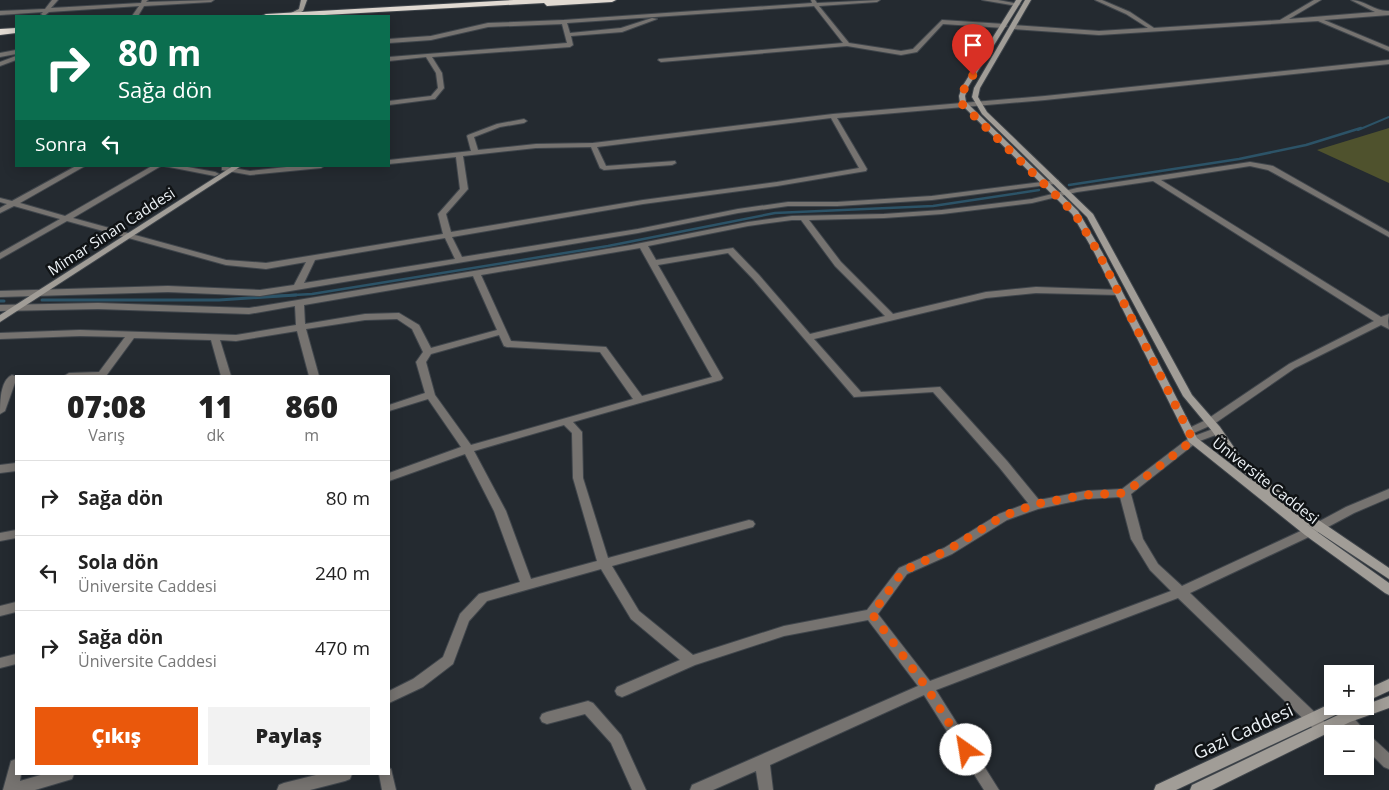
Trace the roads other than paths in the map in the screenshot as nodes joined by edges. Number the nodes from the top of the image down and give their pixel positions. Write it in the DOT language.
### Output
graph roads {
  1 [pos="55,0"];
  2 [pos="211,0"];
  3 [pos="304,0"];
  4 [pos="309,0"];
  5 [pos="557,0"];
  6 [pos="612,0"];
  7 [pos="877,0"];
  8 [pos="984,0"];
  9 [pos="1028,0"];
  10 [pos="1098,0"];
  11 [pos="1318,0"];
  12 [pos="1354,0"];
  13 [pos="523,1"];
  14 [pos="144,2"];
  15 [pos="814,2"];
  16 [pos="1018,2"];
  17 [pos="47,10"];
  18 [pos="0,13"];
  19 [pos="1381,13"];
  20 [pos="1389,13"];
  21 [pos="43,15"];
  22 [pos="136,15"];
  23 [pos="291,15"];
  24 [pos="316,15"];
  25 [pos="390,15"];
  26 [pos="665,15"];
  27 [pos="1389,17"];
  28 [pos="1321,19"];
  29 [pos="564,22"];
  30 [pos="1280,22"];
  31 [pos="1008,26"];
  32 [pos="1154,30"];
  33 [pos="15,31"];
  34 [pos="0,32"];
  35 [pos="568,35"];
  36 [pos="15,36"];
  37 [pos="0,37"];
  38 [pos="390,41"];
  39 [pos="847,44"];
  40 [pos="1389,49"];
  41 [pos="15,52"];
  42 [pos="0,55"];
  43 [pos="428,55"];
  44 [pos="15,58"];
  45 [pos="390,59"];
  46 [pos="661,60"];
  47 [pos="1389,62"];
  48 [pos="0,64"];
  49 [pos="390,103"];
  50 [pos="979,103"];
  51 [pos="962,104"];
  52 [pos="833,116"];
  53 [pos="524,121"];
  54 [pos="593,145"];
  55 [pos="474,153"];
  56 [pos="459,155"];
  57 [pos="390,162"];
  58 [pos="672,163"];
  59 [pos="80,167"];
  60 [pos="156,167"];
  61 [pos="173,167"];
  62 [pos="311,167"];
  63 [pos="231,168"];
  64 [pos="215,174"];
  65 [pos="1155,179"];
  66 [pos="1055,182"];
  67 [pos="1042,183"];
  68 [pos="1068,194"];
  69 [pos="1057,197"];
  70 [pos="0,200"];
  71 [pos="13,204"];
  72 [pos="0,211"];
  73 [pos="65,218"];
  74 [pos="804,218"];
  75 [pos="447,234"];
  76 [pos="124,235"];
  77 [pos="1389,235"];
  78 [pos="643,245"];
  79 [pos="0,256"];
  80 [pos="312,258"];
  81 [pos="459,259"];
  82 [pos="654,263"];
  83 [pos="476,272"];
  84 [pos="298,286"];
  85 [pos="1118,292"];
  86 [pos="0,294"];
  87 [pos="39,294"];
  88 [pos="26,295"];
  89 [pos="299,303"];
  90 [pos="18,307"];
  91 [pos="2,310"];
  92 [pos="891,317"];
  93 [pos="0,319"];
  94 [pos="1386,321"];
  95 [pos="301,328"];
  96 [pos="501,332"];
  97 [pos="131,335"];
  98 [pos="0,336"];
  99 [pos="809,337"];
  100 [pos="215,339"];
  101 [pos="428,352"];
  102 [pos="103,375"];
  103 [pos="226,375"];
  104 [pos="314,375"];
  105 [pos="14,378"];
  106 [pos="0,380"];
  107 [pos="430,395"];
  108 [pos="639,400"];
  109 [pos="390,408"];
  110 [pos="0,411"];
  111 [pos="566,421"];
  112 [pos="1214,426"];
  113 [pos="1191,436"];
  114 [pos="468,449"];
  115 [pos="15,466"];
  116 [pos="0,469"];
  117 [pos="390,477"];
  118 [pos="1125,493"];
  119 [pos="1389,493"];
  120 [pos="1036,504"];
  121 [pos="749,524"];
  122 [pos="1314,529"];
  123 [pos="15,534"];
  124 [pos="0,537"];
  125 [pos="604,564"];
  126 [pos="1389,574"];
  127 [pos="527,585"];
  128 [pos="1389,590"];
  129 [pos="1181,592"];
  130 [pos="15,607"];
  131 [pos="0,612"];
  132 [pos="872,614"];
  133 [pos="15,659"];
  134 [pos="692,660"];
  135 [pos="0,663"];
  136 [pos="1389,685"];
  137 [pos="927,688"];
  138 [pos="622,691"];
  139 [pos="1374,692"];
  140 [pos="390,697"];
  141 [pos="1389,702"];
  142 [pos="1374,705"];
  143 [pos="1337,715"];
  144 [pos="1345,715"];
  145 [pos="547,718"];
  146 [pos="1318,724"];
  147 [pos="1353,725"];
  148 [pos="1374,748"];
  149 [pos="762,761"];
  150 [pos="1389,762"];
  151 [pos="15,771"];
  152 [pos="63,775"];
  153 [pos="341,775"];
  154 [pos="386,775"];
  155 [pos="11,790"];
  156 [pos="284,790"];
  157 [pos="389,790"];
  158 [pos="639,790"];
  159 [pos="697,790"];
  160 [pos="766,790"];
  161 [pos="992,790"];
  162 [pos="1161,790"];
  163 [pos="1197,790"];
  1 -- 17 [label="street"];
  2 -- 14 [label="street"];
  3 -- 23 [label="main road"];
  4 -- 24 [label="main road"];
  5 -- 13 [label="highway"];
  6 -- 25 [label="highway"];
  7 -- 15 [label="street"];
  8 -- 16 [label="street"];
  9 -- 31 [label="main road"];
  10 -- 32 [label="street"];
  11 -- 30 [label="street"];
  12 -- 19 [label="street"];
  13 -- 24 [label="highway"];
  14 -- 17 [label="street"];
  14 -- 22 [label="street"];
  15 -- 26 [label="street"];
  15 -- 39 [label="street"];
  16 -- 31 [label="main road"];
  17 -- 18 [label="street"];
  17 -- 21 [label="street"];
  19 -- 20 [label="street"];
  19 -- 27 [label="street"];
  19 -- 28 [label="street"];
  23 -- 24 [label="highway"];
  26 -- 29 [label="street"];
  26 -- 35 [label="street"];
  28 -- 30 [label="street"];
  28 -- 40 [label="street"];
  29 -- 35 [label="street"];
  29 -- 38 [label="street"];
  30 -- 32 [label="street"];
  31 -- 32 [label="street"];
  31 -- 39 [label="street"];
  31 -- 50 [label="main road"];
  31 -- 51 [label="main road"];
  33 -- 34 [label="highway"];
  35 -- 43 [label="street"];
  36 -- 37 [label="highway"];
  39 -- 46 [label="street"];
  41 -- 42 [label="street"];
  43 -- 45 [label="street"];
  43 -- 49 [label="street"];
  44 -- 48 [label="street"];
  47 -- 50 [label="street"];
  50 -- 51 [label="street"];
  50 -- 66 [label="main road"];
  51 -- 52 [label="street"];
  51 -- 67 [label="main road, Üniversite Caddesi"];
  52 -- 54 [label="street"];
  52 -- 75 [label="street"];
  53 -- 55 [label="street"];
  54 -- 55 [label="street"];
  54 -- 58 [label="street"];
  55 -- 56 [label="street"];
  56 -- 57 [label="street"];
  56 -- 75 [label="street"];
  59 -- 71 [label="street"];
  60 -- 73 [label="street"];
  61 -- 64 [label="street"];
  62 -- 63 [label="street"];
  63 -- 64 [label="main road, Mimar Sinan Caddesi"];
  63 -- 76 [label="main road, Mimar Sinan Caddesi"];
  64 -- 76 [label="main road, Mimar Sinan Caddesi"];
  65 -- 68 [label="street"];
  65 -- 77 [label="street"];
  65 -- 94 [label="street"];
  66 -- 67 [label="street"];
  66 -- 68 [label="main road"];
  67 -- 69 [label="main road, Üniversite Caddesi"];
  67 -- 81 [label="street"];
  68 -- 69 [label="street"];
  68 -- 112 [label="main road"];
  69 -- 74 [label="street"];
  69 -- 85 [label="main road, Üniversite Caddesi"];
  70 -- 71 [label="street"];
  71 -- 72 [label="street"];
  71 -- 73 [label="street"];
  73 -- 76 [label="street"];
  73 -- 79 [label="street"];
  74 -- 78 [label="street"];
  74 -- 92 [label="street"];
  75 -- 80 [label="street"];
  75 -- 81 [label="street"];
  76 -- 80 [label="street"];
  76 -- 87 [label="main road, Mimar Sinan Caddesi"];
  76 -- 88 [label="main road, Mimar Sinan Caddesi"];
  78 -- 82 [label="street"];
  78 -- 83 [label="street"];
  80 -- 84 [label="street"];
  81 -- 84 [label="street"];
  82 -- 99 [label="street"];
  82 -- 108 [label="street"];
  83 -- 89 [label="street"];
  83 -- 96 [label="street"];
  84 -- 87 [label="street"];
  85 -- 92 [label="street"];
  85 -- 113 [label="main road, Üniversite Caddesi"];
  86 -- 88 [label="street"];
  87 -- 88 [label="street"];
  87 -- 90 [label="main road, Mimar Sinan Caddesi"];
  88 -- 91 [label="main road, Mimar Sinan Caddesi"];
  89 -- 90 [label="street"];
  89 -- 95 [label="street"];
  90 -- 91 [label="street"];
  90 -- 93 [label="main road, Mimar Sinan Caddesi"];
  92 -- 99 [label="street"];
  94 -- 112 [label="street"];
  95 -- 100 [label="street"];
  95 -- 101 [label="street"];
  95 -- 104 [label="street"];
  96 -- 101 [label="street"];
  96 -- 108 [label="street"];
  97 -- 98 [label="street"];
  97 -- 100 [label="street"];
  97 -- 102 [label="street"];
  99 -- 120 [label="street"];
  100 -- 103 [label="street"];
  101 -- 107 [label="street"];
  105 -- 106 [label="street"];
  105 -- 110 [label="street"];
  107 -- 109 [label="street"];
  107 -- 114 [label="street"];
  108 -- 111 [label="street"];
  111 -- 114 [label="street"];
  111 -- 125 [label="street"];
  112 -- 113 [label="street"];
  112 -- 122 [label="main road"];
  113 -- 118 [label="street"];
  113 -- 122 [label="main road, Üniversite Caddesi"];
  114 -- 117 [label="street"];
  114 -- 127 [label="street"];
  115 -- 116 [label="street"];
  118 -- 120 [label="street"];
  118 -- 129 [label="street"];
  119 -- 122 [label="street"];
  120 -- 132 [label="street"];
  121 -- 125 [label="street"];
  122 -- 126 [label="main road"];
  122 -- 128 [label="main road, Üniversite Caddesi"];
  122 -- 129 [label="street"];
  123 -- 124 [label="street"];
  125 -- 127 [label="street"];
  125 -- 134 [label="street"];
  127 -- 140 [label="street"];
  129 -- 137 [label="street"];
  129 -- 146 [label="street"];
  130 -- 131 [label="street"];
  132 -- 134 [label="street"];
  132 -- 137 [label="street"];
  133 -- 135 [label="street"];
  134 -- 138 [label="street"];
  136 -- 139 [label="main road"];
  137 -- 149 [label="street"];
  137 -- 161 [label="street"];
  141 -- 142 [label="main road, Gazi Caddesi"];
  143 -- 146 [label="main road, Gazi Caddesi"];
  144 -- 147 [label="street"];
  145 -- 158 [label="street"];
  146 -- 162 [label="main road, Gazi Caddesi"];
  146 -- 163 [label="main road"];
  148 -- 150 [label="street"];
  149 -- 159 [label="street"];
  149 -- 160 [label="street"];
  151 -- 155 [label="street"];
  152 -- 155 [label="street"];
  153 -- 156 [label="street"];
  154 -- 157 [label="street"];
}
